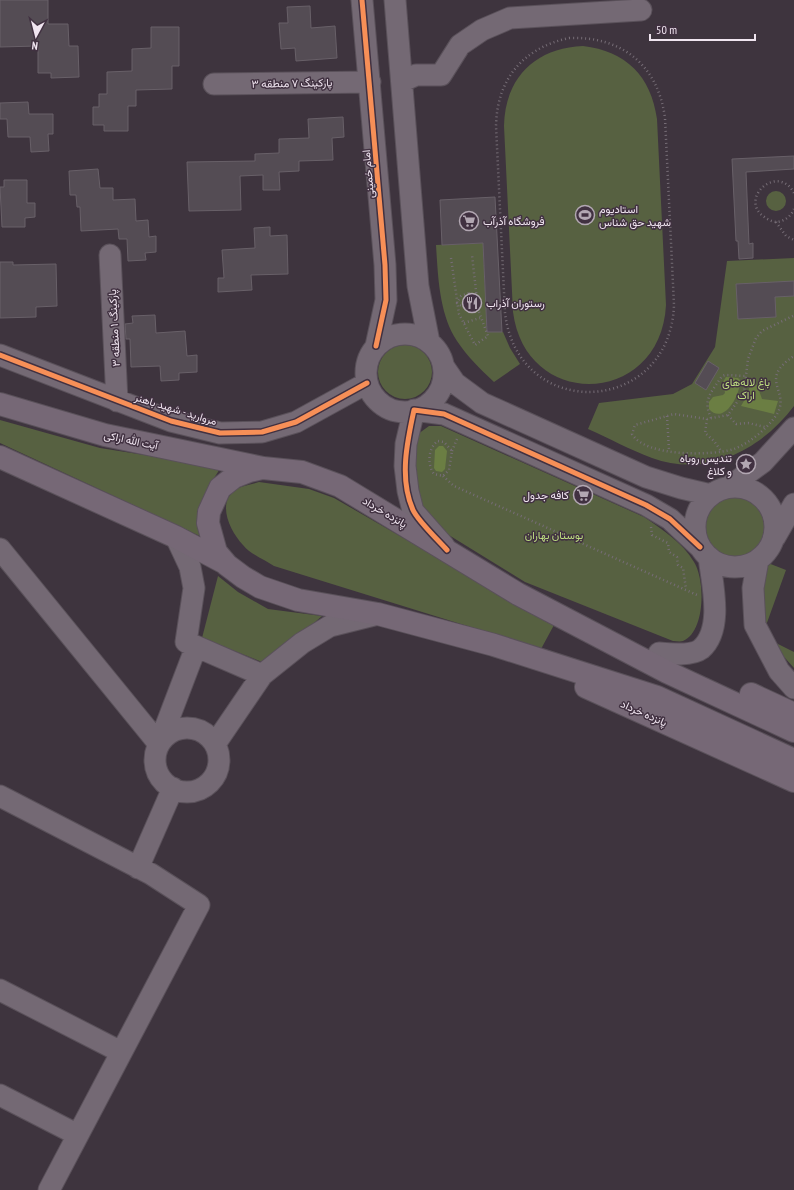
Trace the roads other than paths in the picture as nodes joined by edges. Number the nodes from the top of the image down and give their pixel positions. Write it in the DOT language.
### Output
graph roads {
  1 [pos="362,0"];
  2 [pos="396,0"];
  3 [pos="641,10"];
  4 [pos="403,81"];
  5 [pos="370,82"];
  6 [pos="214,84"];
  7 [pos="110,255"];
  8 [pos="429,342"];
  9 [pos="376,346"];
  10 [pos="0,355"];
  11 [pos="444,367"];
  12 [pos="367,383"];
  13 [pos="117,401"];
  14 [pos="0,404"];
  15 [pos="414,410"];
  16 [pos="794,428"];
  17 [pos="0,457"];
  18 [pos="263,468"];
  19 [pos="720,491"];
  20 [pos="794,504"];
  21 [pos="176,537"];
  22 [pos="774,539"];
  23 [pos="0,549"];
  24 [pos="447,550"];
  25 [pos="704,552"];
  26 [pos="758,560"];
  27 [pos="228,564"];
  28 [pos="518,594"];
  29 [pos="378,614"];
  30 [pos="494,645"];
  31 [pos="196,647"];
  32 [pos="659,653"];
  33 [pos="262,676"];
  34 [pos="794,688"];
  35 [pos="794,714"];
  36 [pos="794,731"];
  37 [pos="159,744"];
  38 [pos="215,744"];
  39 [pos="794,760"];
  40 [pos="794,781"];
  41 [pos="173,788"];
  42 [pos="0,796"];
  43 [pos="138,868"];
  44 [pos="0,990"];
  45 [pos="121,1052"];
  46 [pos="0,1095"];
  47 [pos="78,1135"];
  48 [pos="49,1190"];
  1 -- 5 [label="street, امام خمینی"];
  2 -- 4 [label="street"];
  3 -- 4 [label="street"];
  4 -- 8 [label="street"];
  5 -- 6 [label="street, پارکینگ ۷ منطقه ۳"];
  5 -- 9 [label="street, امام خمینی"];
  7 -- 13 [label="street, پارکینگ ۱ منطقه ۳"];
  8 -- 9 [label="street"];
  8 -- 11 [label="street"];
  9 -- 12 [label="street"];
  10 -- 13 [label="street, مروارید - شهید باهنر"];
  11 -- 15 [label="street"];
  11 -- 19 [label="street"];
  12 -- 13 [label="street, مروارید - شهید باهنر"];
  12 -- 15 [label="street"];
  14 -- 18 [label="main road, آیت الله اراکی"];
  15 -- 24 [label="street"];
  15 -- 25 [label="street"];
  16 -- 19 [label="street"];
  17 -- 21 [label="main road"];
  18 -- 24 [label="main road, پانزده خرداد"];
  18 -- 27 [label="main road"];
  19 -- 22 [label="street"];
  19 -- 25 [label="street"];
  20 -- 22 [label="street"];
  21 -- 27 [label="main road"];
  21 -- 31 [label="street"];
  22 -- 26 [label="street"];
  23 -- 37 [label="street"];
  24 -- 28 [label="main road, پانزده خرداد"];
  25 -- 26 [label="street"];
  25 -- 32 [label="street"];
  26 -- 34 [label="street"];
  27 -- 29 [label="main road, پانزده خرداد"];
  28 -- 32 [label="main road, پانزده خرداد"];
  28 -- 36 [label="main road, پانزده خرداد"];
  29 -- 30 [label="main road, پانزده خرداد"];
  29 -- 33 [label="street"];
  30 -- 39 [label="main road, پانزده خرداد"];
  30 -- 40 [label="main road, پانزده خرداد"];
  31 -- 33 [label="street"];
  31 -- 37 [label="street"];
  32 -- 35 [label="main road, پانزده خرداد"];
  33 -- 38 [label="street"];
  37 -- 38 [label="street"];
  37 -- 41 [label="street"];
  38 -- 41 [label="street"];
  41 -- 43 [label="street"];
  42 -- 43 [label="street"];
  43 -- 45 [label="street"];
  44 -- 45 [label="street"];
  45 -- 47 [label="street"];
  46 -- 47 [label="street"];
  47 -- 48 [label="street"];
}
